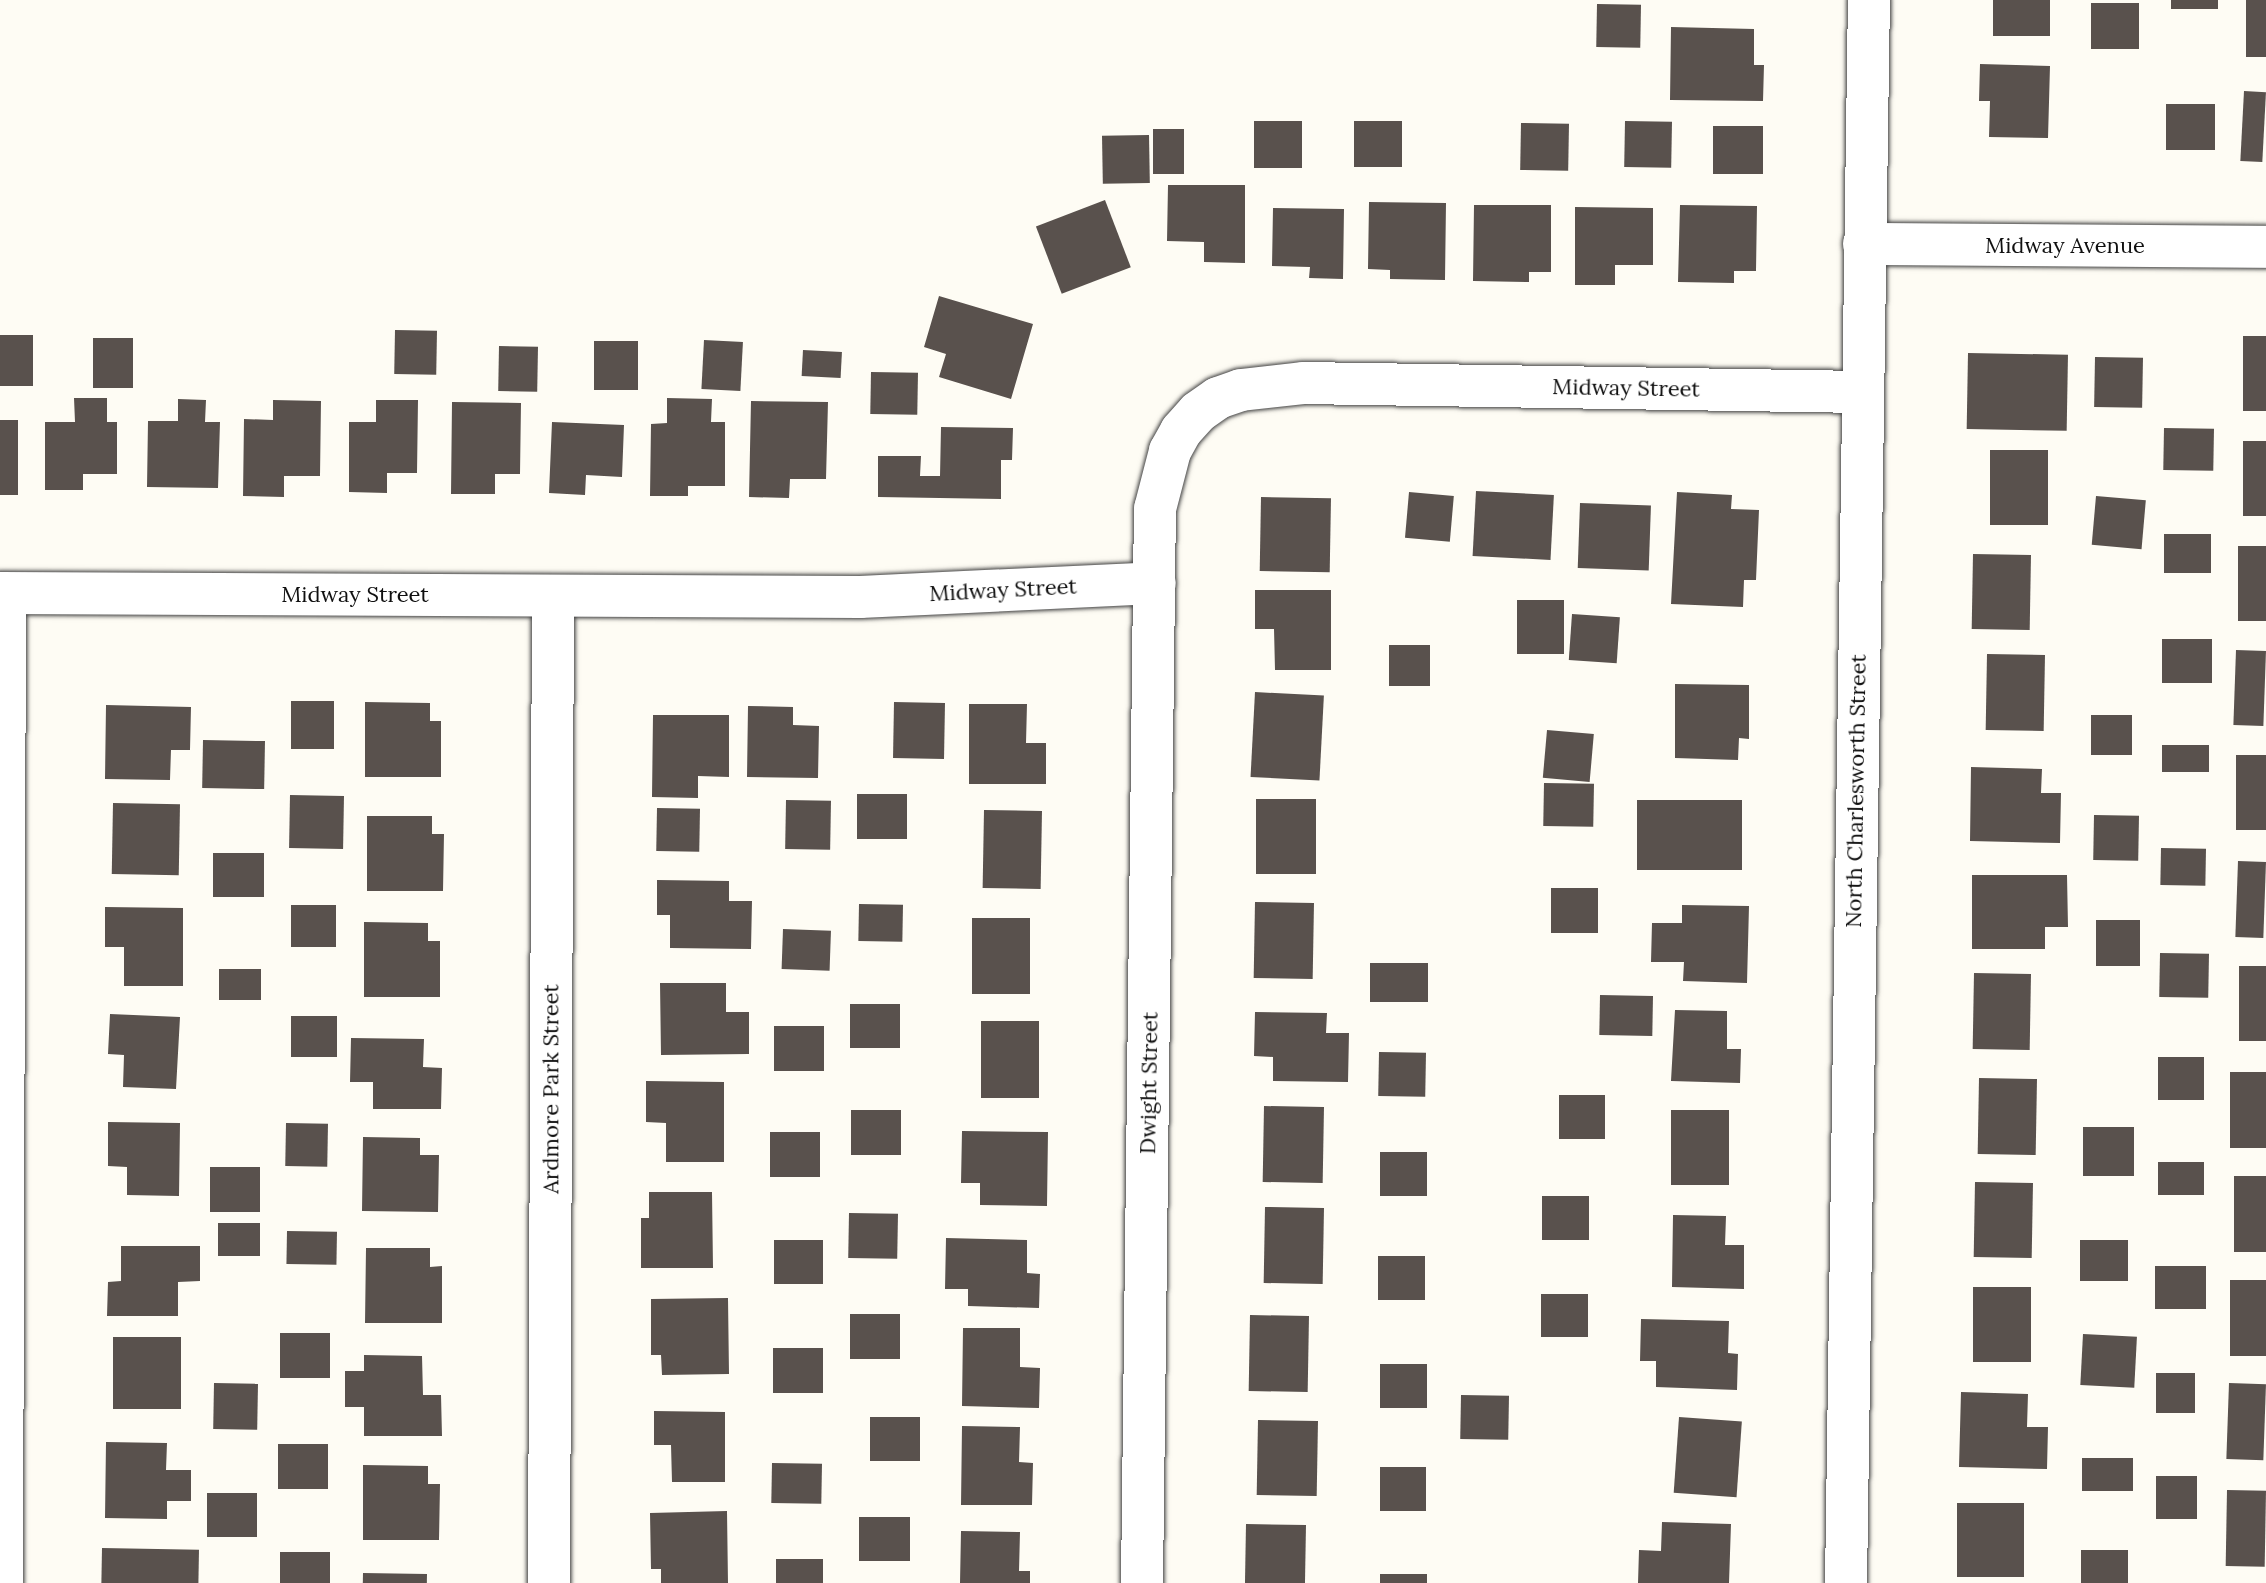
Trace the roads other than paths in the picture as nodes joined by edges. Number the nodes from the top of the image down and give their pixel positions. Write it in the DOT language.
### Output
graph roads {
  1 [pos="1869,0"];
  2 [pos="1864,244"];
  3 [pos="2266,247"];
  4 [pos="1861,392"];
  5 [pos="1155,583"];
  6 [pos="2,593"];
  7 [pos="553,596"];
  8 [pos="2,1583"];
  9 [pos="549,1583"];
  10 [pos="1142,1583"];
  11 [pos="1846,1583"];
  1 -- 2 [label="street, North Charlesworth Street"];
  2 -- 3 [label="street, Midway Avenue"];
  2 -- 4 [label="street, North Charlesworth Street"];
  4 -- 5 [label="street, Midway Street"];
  4 -- 11 [label="street, North Charlesworth Street"];
  5 -- 7 [label="street, Midway Street"];
  5 -- 10 [label="street, Dwight Street"];
  6 -- 7 [label="street, Midway Street"];
  6 -- 8 [label="street"];
  7 -- 9 [label="street, Ardmore Park Street"];
}
